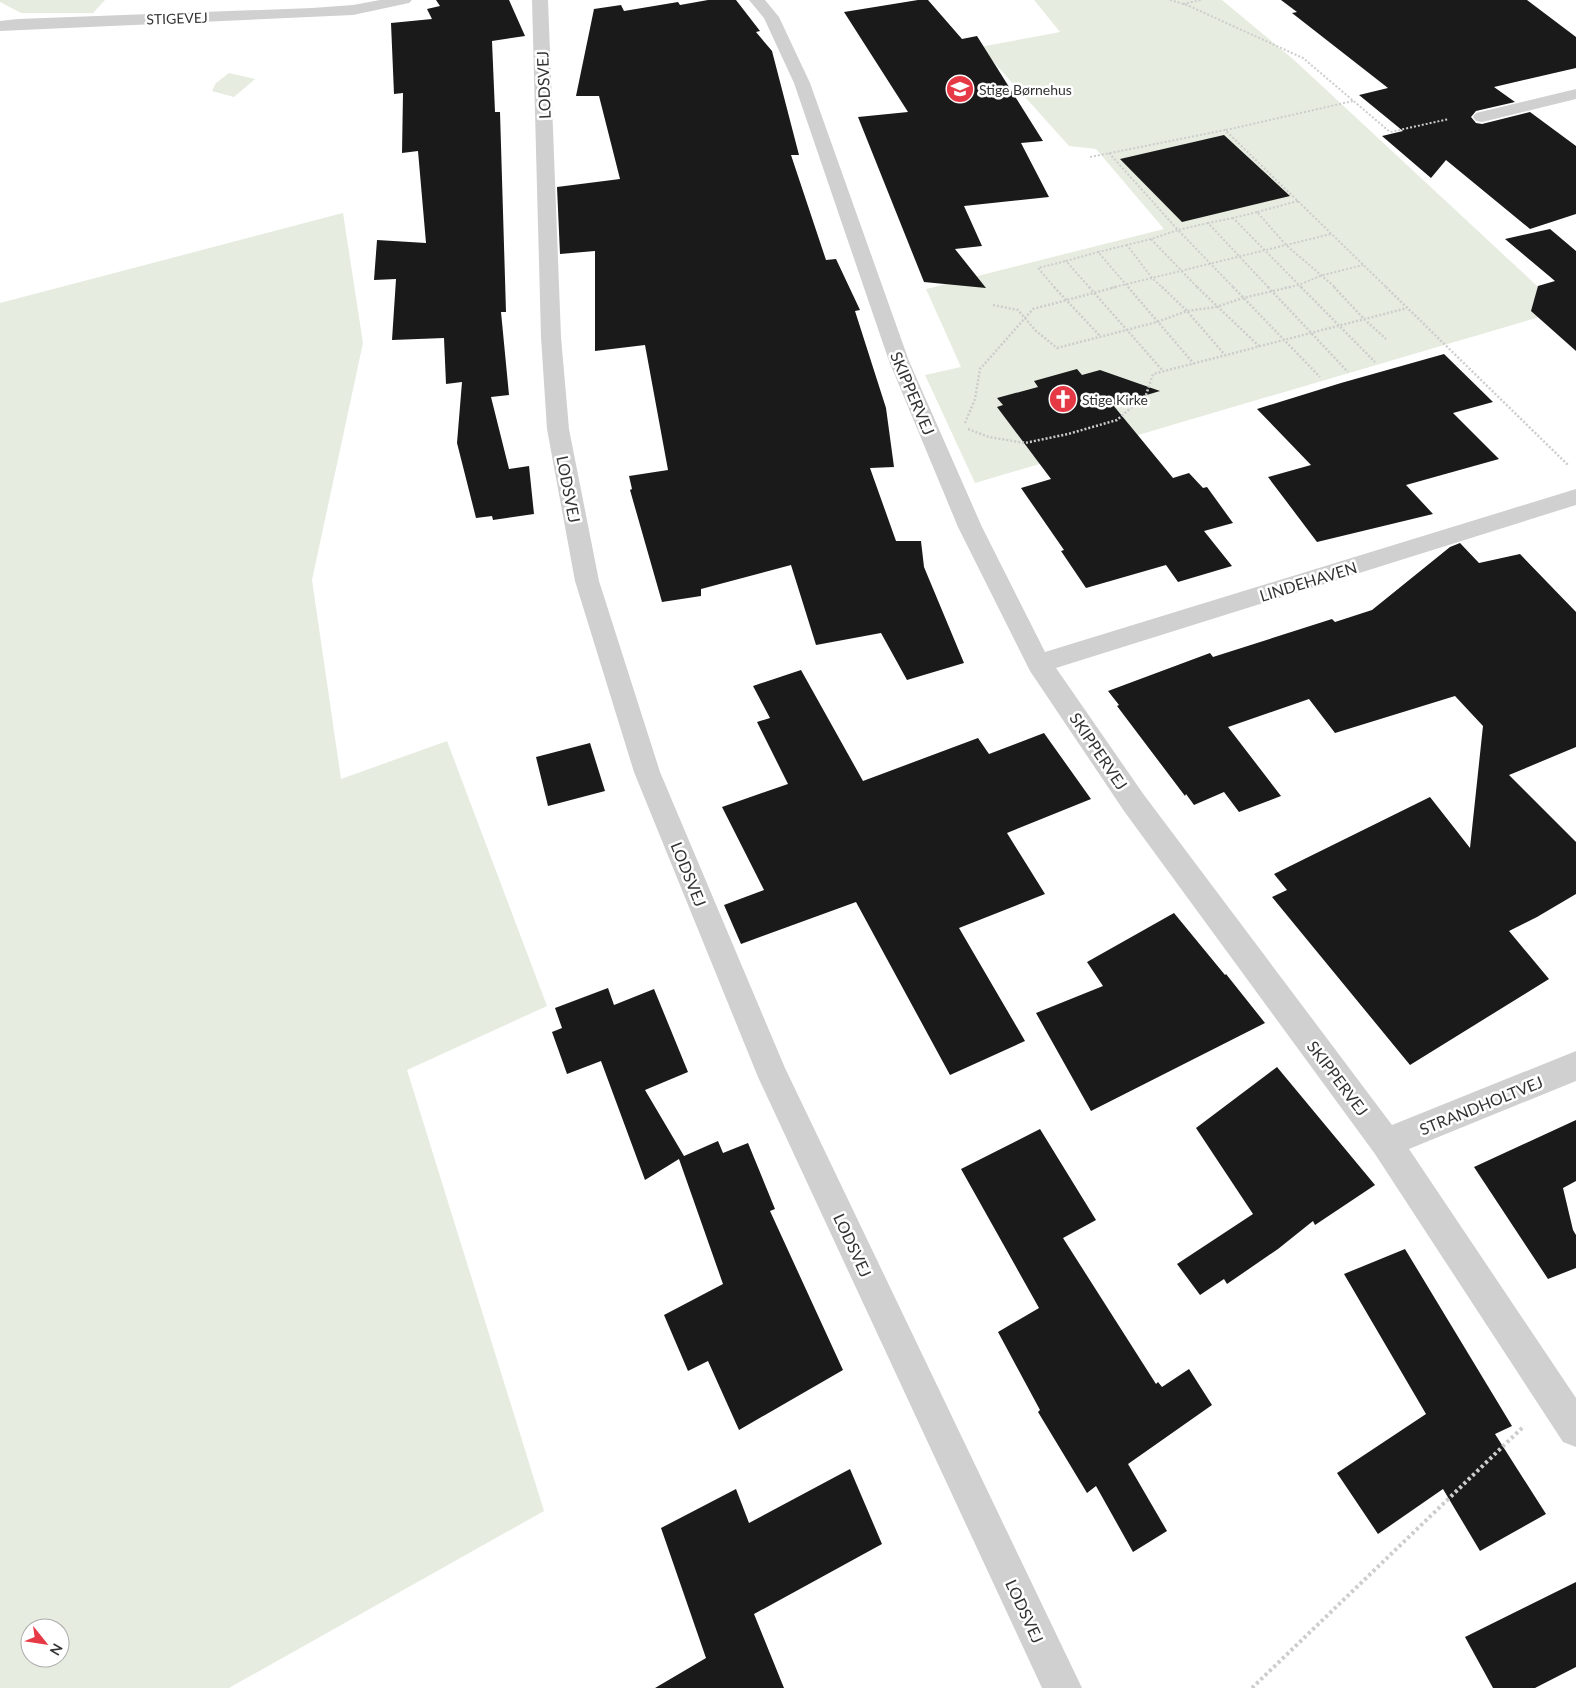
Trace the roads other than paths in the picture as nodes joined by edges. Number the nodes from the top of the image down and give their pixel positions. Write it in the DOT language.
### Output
graph roads {
  1 [pos="404,0"];
  2 [pos="540,0"];
  3 [pos="757,0"];
  4 [pos="349,5"];
  5 [pos="0,26"];
  6 [pos="1576,94"];
  7 [pos="1482,118"];
  8 [pos="1576,497"];
  9 [pos="1039,664"];
  10 [pos="1576,1066"];
  11 [pos="1386,1143"];
  12 [pos="1576,1429"];
  13 [pos="1062,1688"];
  1 -- 4 [label="street, STIGEVEJ"];
  2 -- 13 [label="street, LODSVEJ"];
  3 -- 9 [label="street, SKIPPERVEJ"];
  4 -- 5 [label="street, STIGEVEJ"];
  6 -- 7 [label="street"];
  8 -- 9 [label="street, LINDEHAVEN"];
  9 -- 11 [label="street, SKIPPERVEJ"];
  10 -- 11 [label="street, STRANDHOLTVEJ"];
  11 -- 12 [label="street, SKIPPERVEJ"];
}
